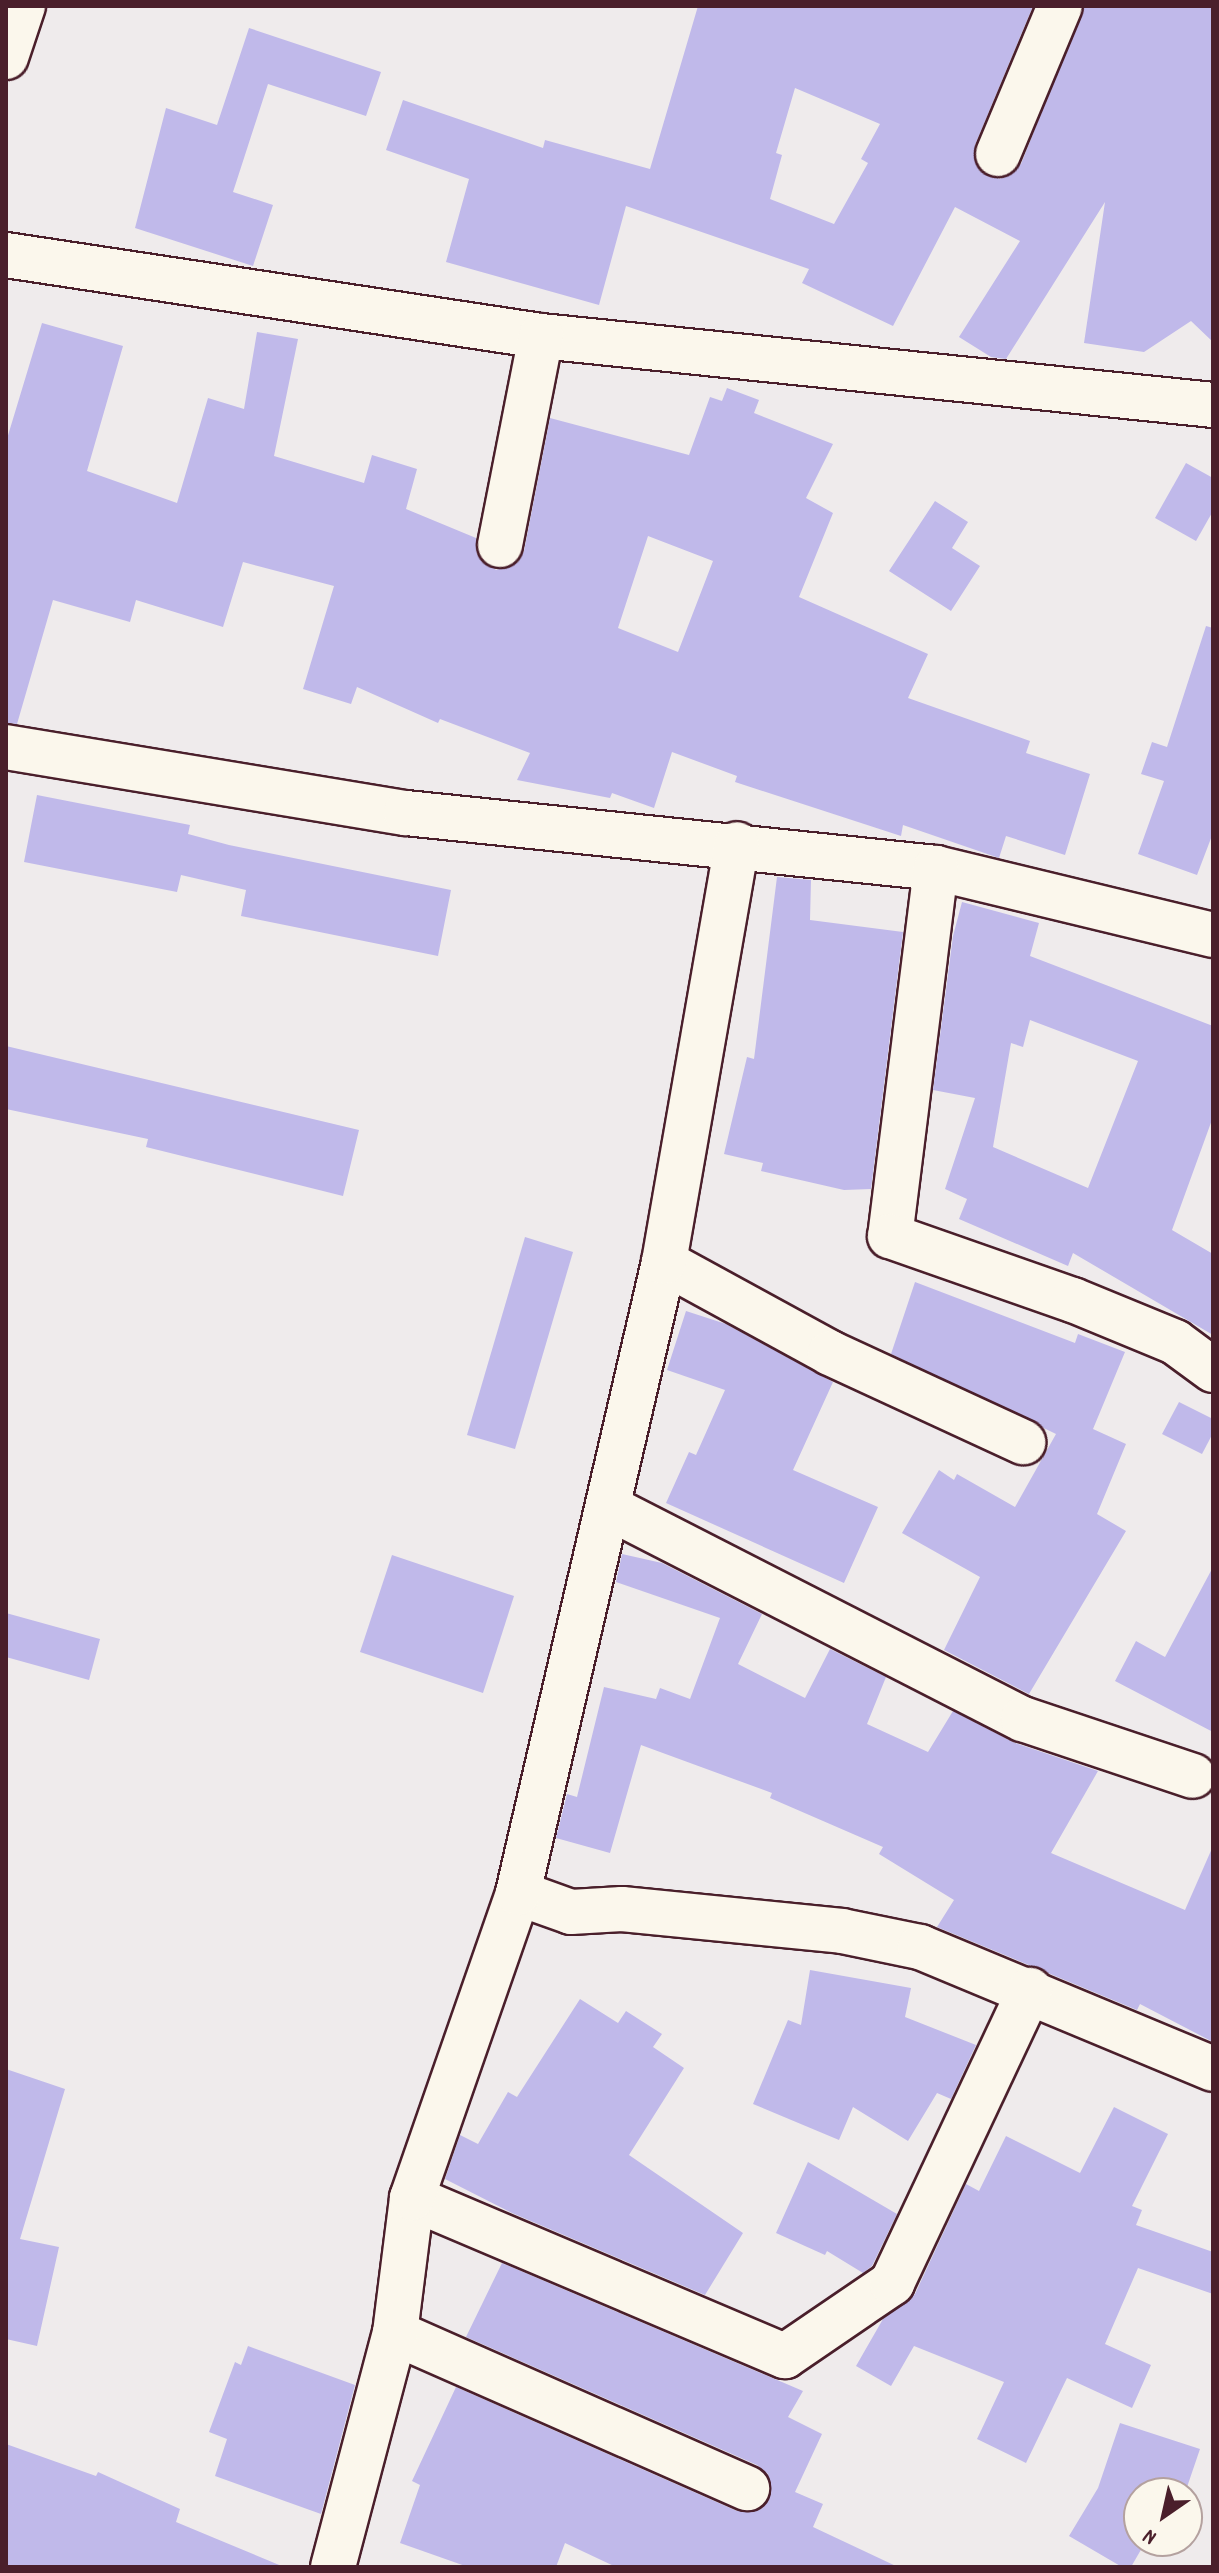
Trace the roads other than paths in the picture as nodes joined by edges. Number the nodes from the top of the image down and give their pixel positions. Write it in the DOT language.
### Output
graph roads {
  1 [pos="23,6"];
  2 [pos="1060,6"];
  3 [pos="6,57"];
  4 [pos="998,154"];
  5 [pos="6,255"];
  6 [pos="541,336"];
  7 [pos="1213,405"];
  8 [pos="500,545"];
  9 [pos="6,747"];
  10 [pos="737,844"];
  11 [pos="936,868"];
  12 [pos="1213,935"];
  13 [pos="664,1262"];
  14 [pos="1213,1370"];
  15 [pos="1023,1442"];
  16 [pos="608,1507"];
  17 [pos="1193,1776"];
  18 [pos="518,1893"];
  19 [pos="1030,1990"];
  20 [pos="1213,2069"];
  21 [pos="412,2198"];
  22 [pos="395,2333"];
  23 [pos="747,2488"];
  24 [pos="333,2567"];
  1 -- 3 [label="street"];
  2 -- 4 [label="street"];
  5 -- 6 [label="street"];
  6 -- 7 [label="street"];
  6 -- 8 [label="street"];
  9 -- 10 [label="street"];
  10 -- 11 [label="street"];
  10 -- 13 [label="street"];
  11 -- 12 [label="street"];
  11 -- 14 [label="street"];
  13 -- 15 [label="street"];
  13 -- 16 [label="street"];
  16 -- 17 [label="street"];
  16 -- 18 [label="street"];
  18 -- 19 [label="street"];
  18 -- 21 [label="street"];
  19 -- 20 [label="street"];
  19 -- 21 [label="street"];
  21 -- 22 [label="street"];
  22 -- 23 [label="street"];
  22 -- 24 [label="street"];
}
